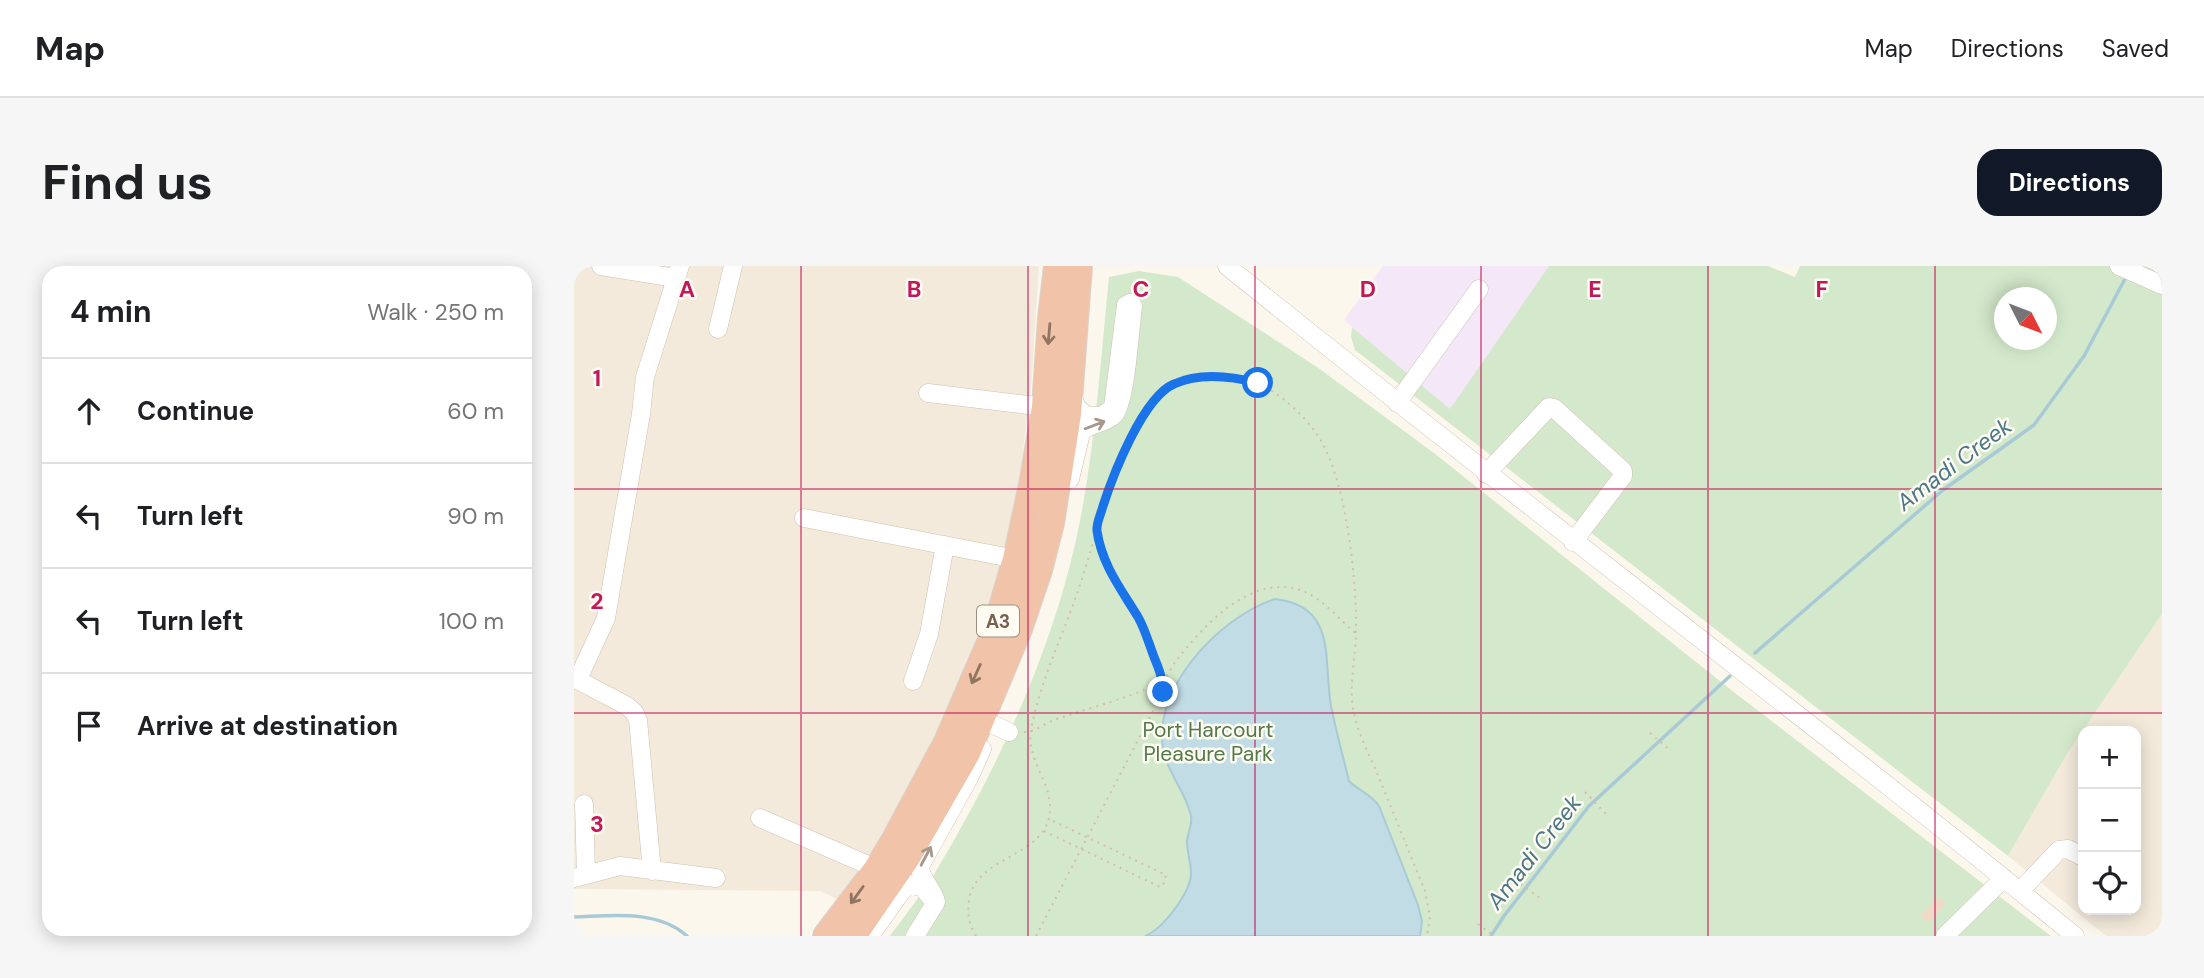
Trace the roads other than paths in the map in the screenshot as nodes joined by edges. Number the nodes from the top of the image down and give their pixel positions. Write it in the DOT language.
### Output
graph roads {
  1 [pos="601,266"];
  2 [pos="733,266"];
  3 [pos="1057,266"];
  4 [pos="1079,266"];
  5 [pos="1227,266"];
  6 [pos="2126,269"];
  7 [pos="678,272"];
  8 [pos="2162,285"];
  9 [pos="1479,289"];
  10 [pos="719,329"];
  11 [pos="1070,388"];
  12 [pos="928,393"];
  13 [pos="1397,403"];
  14 [pos="1045,407"];
  15 [pos="1486,474"];
  16 [pos="804,518"];
  17 [pos="1573,542"];
  18 [pos="945,545"];
  19 [pos="1027,566"];
  20 [pos="576,679"];
  21 [pos="913,681"];
  22 [pos="981,719"];
  23 [pos="1009,732"];
  24 [pos="584,804"];
  25 [pos="760,818"];
  26 [pos="2078,854"];
  27 [pos="877,869"];
  28 [pos="652,871"];
  29 [pos="580,876"];
  30 [pos="716,878"];
  31 [pos="2004,878"];
  32 [pos="2020,891"];
  33 [pos="826,936"];
  34 [pos="853,936"];
  35 [pos="870,936"];
  36 [pos="909,936"];
  37 [pos="915,936"];
  38 [pos="1945,936"];
  39 [pos="2075,936"];
  1 -- 7 [label="street"];
  2 -- 10 [label="street"];
  3 -- 14 [label="highway, A3, one-way"];
  4 -- 11 [label="highway, A3"];
  5 -- 13 [label="street"];
  6 -- 8 [label="street"];
  7 -- 20 [label="street"];
  9 -- 13 [label="street"];
  11 -- 19 [label="highway, A3"];
  19 -- 11 [label="street, one-way"];
  12 -- 14 [label="street"];
  13 -- 15 [label="street"];
  14 -- 19 [label="highway, A3"];
  15 -- 17 [label="street"];
  15 -- 17 [label="street"];
  16 -- 18 [label="street"];
  17 -- 31 [label="street"];
  18 -- 19 [label="street"];
  18 -- 21 [label="street"];
  19 -- 22 [label="highway, A3"];
  19 -- 27 [label="highway, A3, one-way"];
  20 -- 28 [label="street"];
  22 -- 23 [label="street"];
  22 -- 34 [label="highway, A3"];
  37 -- 22 [label="street, one-way"];
  24 -- 29 [label="street"];
  25 -- 27 [label="street"];
  26 -- 32 [label="street"];
  27 -- 33 [label="highway, A3, one-way"];
  28 -- 29 [label="street"];
  28 -- 30 [label="street"];
  31 -- 32 [label="street"];
  31 -- 38 [label="street"];
  32 -- 39 [label="street"];
  35 -- 36 [label="street"];
}
